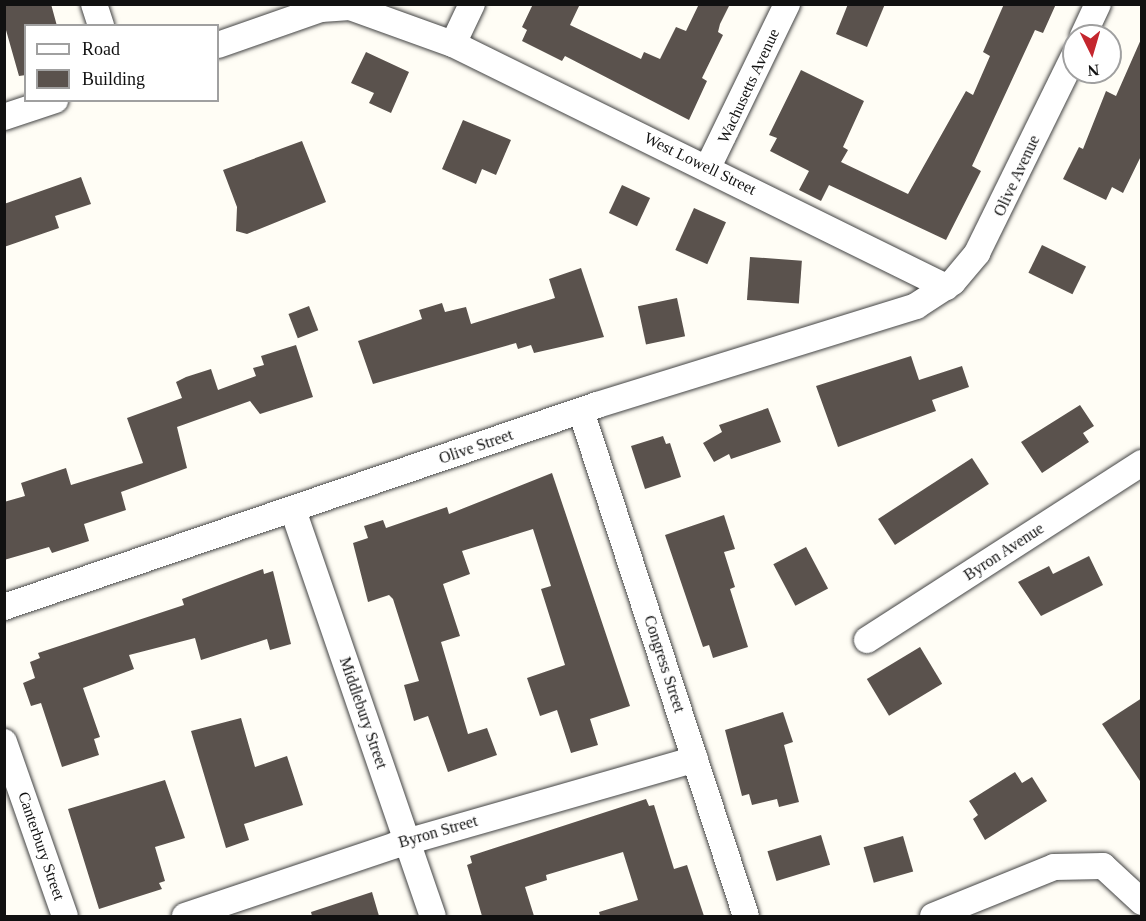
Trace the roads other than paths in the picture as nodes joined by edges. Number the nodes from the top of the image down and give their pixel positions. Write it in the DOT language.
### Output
graph roads {
  1 [pos="94,4"];
  2 [pos="472,4"];
  3 [pos="787,4"];
  4 [pos="1098,4"];
  5 [pos="352,6"];
  6 [pos="100,24"];
  7 [pos="1089,24"];
  8 [pos="453,44"];
  9 [pos="219,45"];
  10 [pos="1062,82"];
  11 [pos="49,102"];
  12 [pos="4,117"];
  13 [pos="708,168"];
  14 [pos="946,287"];
  15 [pos="581,411"];
  16 [pos="1142,463"];
  17 [pos="293,510"];
  18 [pos="4,607"];
  19 [pos="867,640"];
  20 [pos="4,742"];
  21 [pos="695,759"];
  22 [pos="408,841"];
  23 [pos="1142,902"];
  24 [pos="65,916"];
  25 [pos="185,916"];
  26 [pos="434,916"];
  27 [pos="746,916"];
  28 [pos="933,916"];
  1 -- 6 [label="street"];
  2 -- 8 [label="street"];
  3 -- 13 [label="street, Wachusetts Avenue"];
  4 -- 7 [label="street"];
  5 -- 8 [label="street, West Lowell Street"];
  5 -- 9 [label="street"];
  8 -- 13 [label="street, West Lowell Street"];
  10 -- 14 [label="street, Olive Avenue"];
  11 -- 12 [label="street"];
  13 -- 14 [label="street, West Lowell Street"];
  14 -- 15 [label="street, Olive Street"];
  15 -- 17 [label="street, Olive Street"];
  15 -- 21 [label="street, Congress Street"];
  16 -- 19 [label="street, Byron Avenue"];
  17 -- 18 [label="street, Olive Street"];
  17 -- 22 [label="street, Middlebury Street"];
  20 -- 24 [label="street, Canterbury Street"];
  21 -- 22 [label="street, Byron Street"];
  21 -- 27 [label="street, Congress Street"];
  22 -- 25 [label="street, Byron Street"];
  22 -- 26 [label="street, Middlebury Street"];
  23 -- 28 [label="street"];
}
